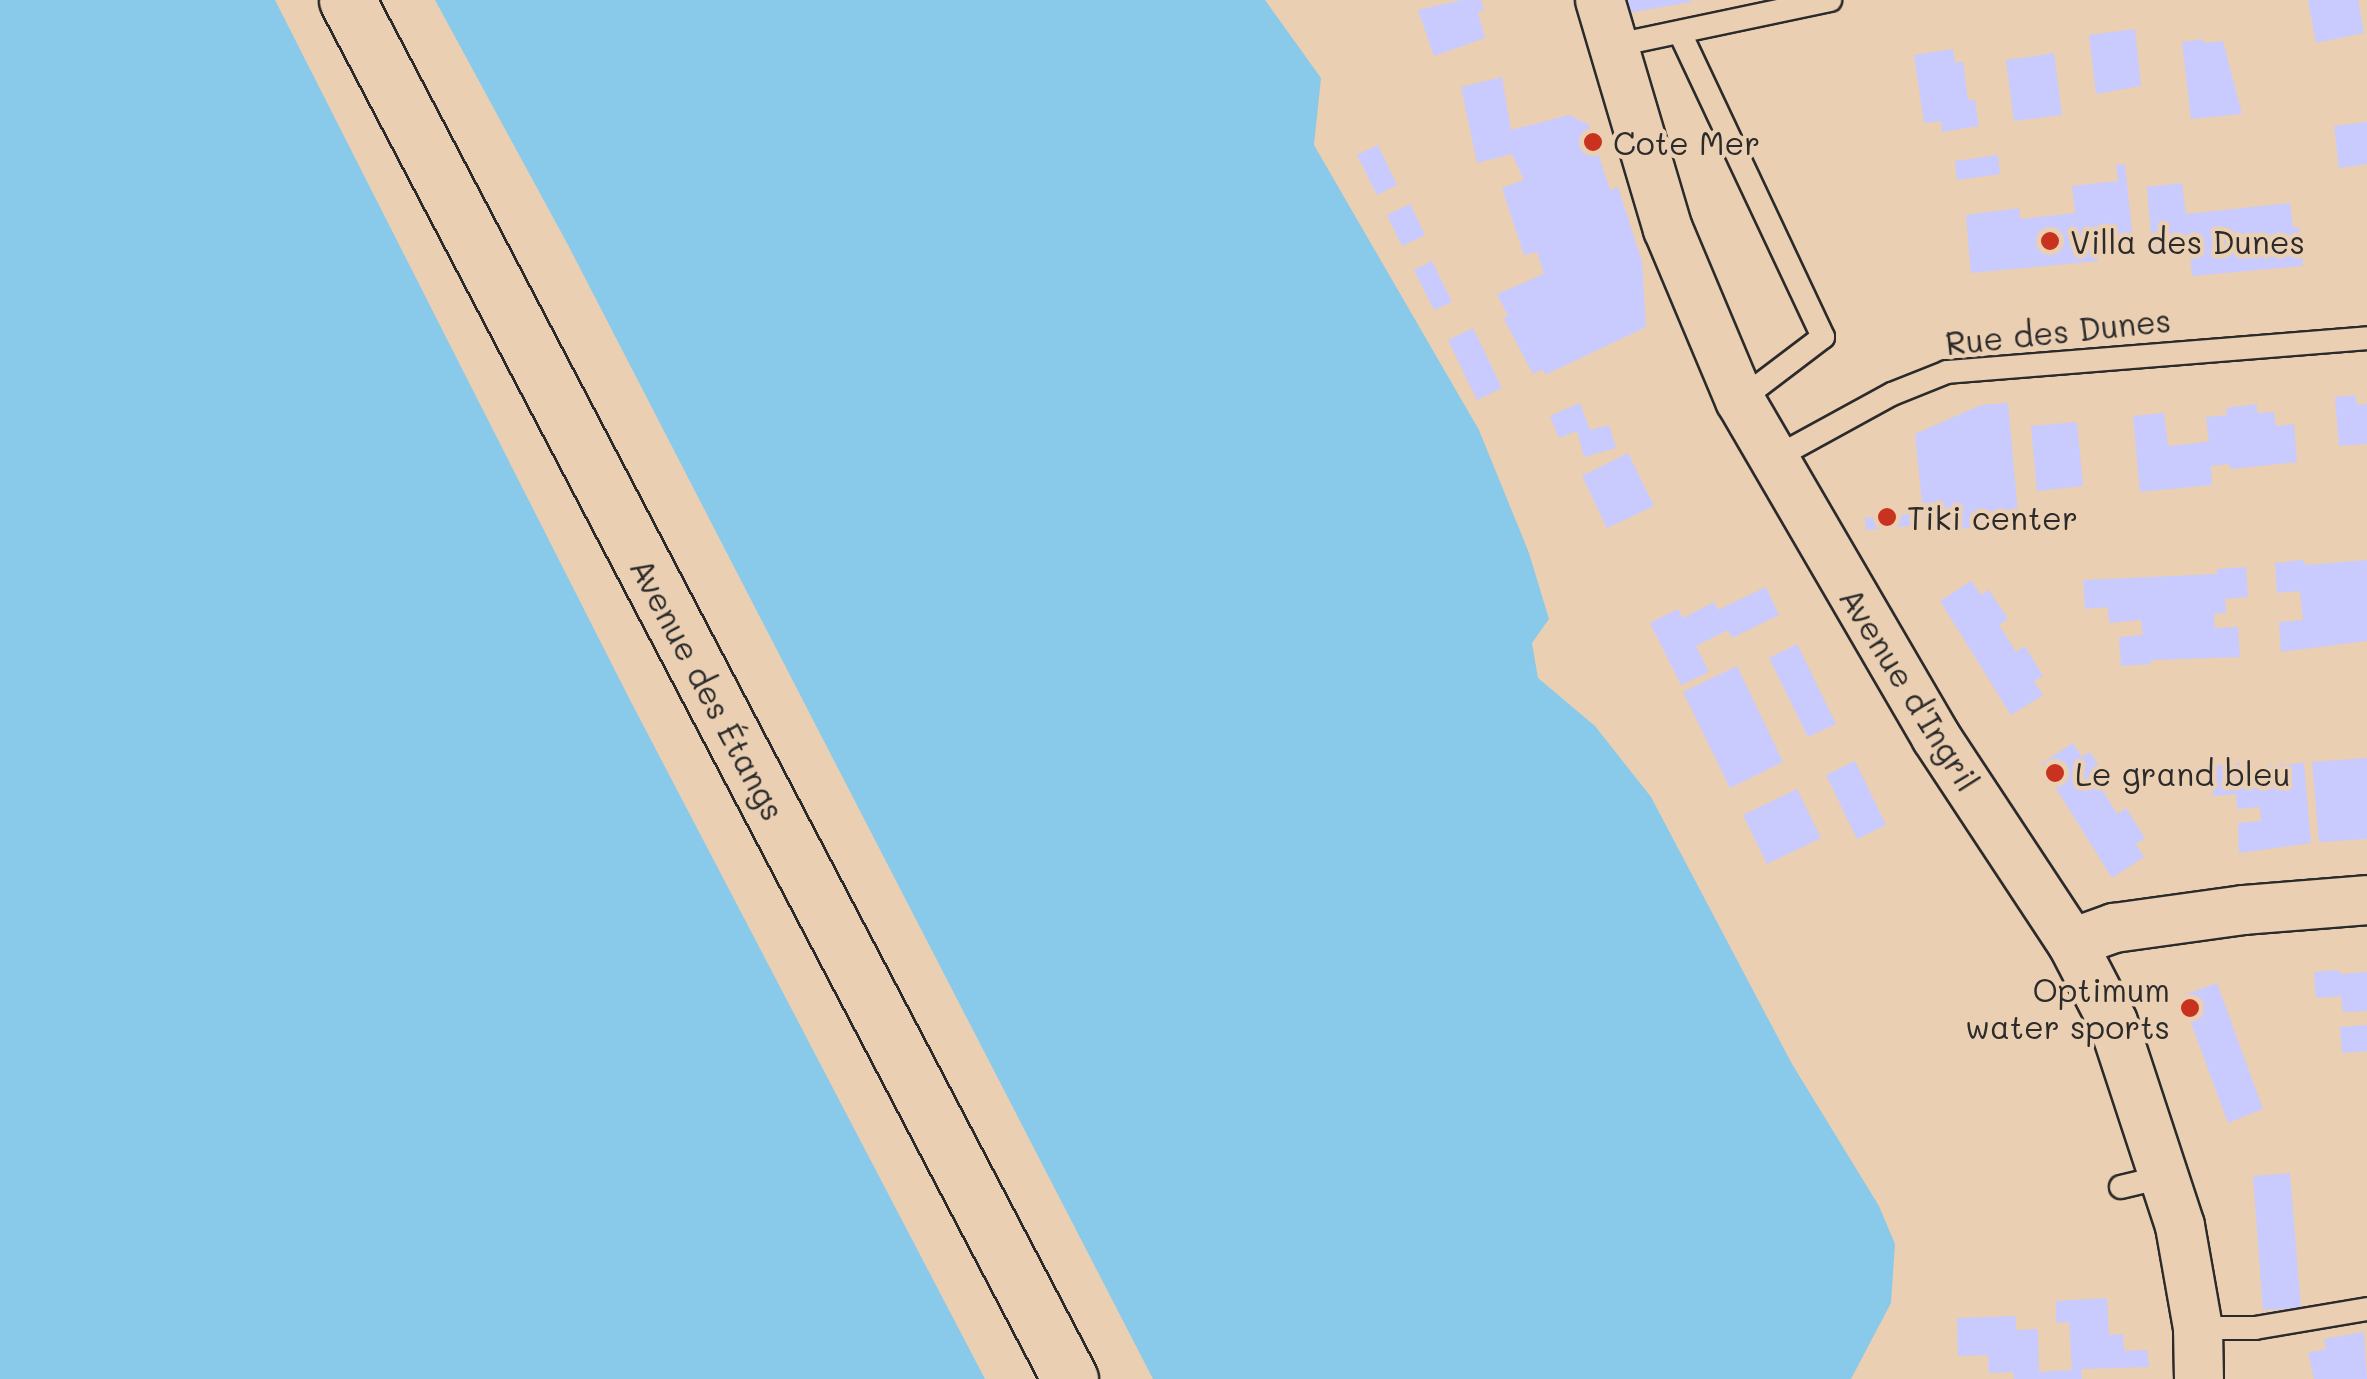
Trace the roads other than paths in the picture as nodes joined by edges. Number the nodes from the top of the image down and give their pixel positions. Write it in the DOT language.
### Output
graph roads {
  1 [pos="347,0"];
  2 [pos="1600,0"];
  3 [pos="1830,0"];
  4 [pos="1680,33"];
  5 [pos="1612,46"];
  6 [pos="2367,338"];
  7 [pos="1740,400"];
  8 [pos="1775,458"];
  9 [pos="2367,900"];
  10 [pos="2072,942"];
  11 [pos="2167,1176"];
  12 [pos="2121,1187"];
  13 [pos="2367,1309"];
  14 [pos="2198,1328"];
  15 [pos="1070,1379"];
  16 [pos="2199,1379"];
  1 -- 15 [label="street, Avenue des Étangs"];
  2 -- 5 [label="street, Avenue d'Ingril"];
  3 -- 4 [label="lane"];
  4 -- 5 [label="lane"];
  4 -- 7 [label="lane"];
  5 -- 7 [label="street, Avenue d'Ingril"];
  6 -- 8 [label="lane, Rue des Dunes"];
  7 -- 8 [label="street, Avenue d'Ingril"];
  8 -- 10 [label="street, Avenue d'Ingril"];
  9 -- 10 [label="street"];
  10 -- 11 [label="street, Avenue d'Ingril"];
  11 -- 12 [label="lane"];
  11 -- 14 [label="street, Avenue d'Ingril"];
  13 -- 14 [label="lane"];
  14 -- 16 [label="street, Avenue d'Ingril"];
}
